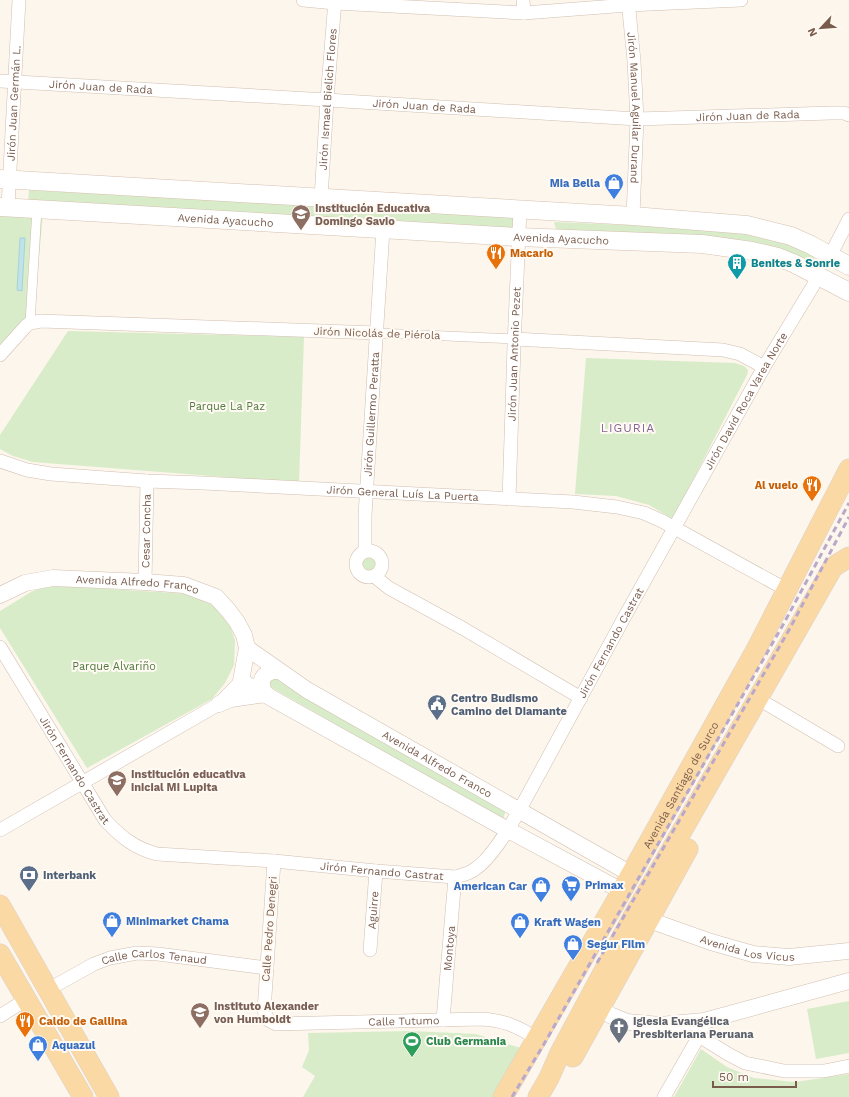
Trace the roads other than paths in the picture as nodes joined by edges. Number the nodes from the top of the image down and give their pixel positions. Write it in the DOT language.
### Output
graph roads {
  1 [pos="19,0"];
  2 [pos="303,0"];
  3 [pos="741,0"];
  4 [pos="335,1"];
  5 [pos="628,3"];
  6 [pos="523,6"];
  7 [pos="0,81"];
  8 [pos="15,82"];
  9 [pos="327,100"];
  10 [pos="849,115"];
  11 [pos="637,119"];
  12 [pos="5,179"];
  13 [pos="322,198"];
  14 [pos="4,207"];
  15 [pos="37,209"];
  16 [pos="520,209"];
  17 [pos="633,216"];
  18 [pos="849,219"];
  19 [pos="383,229"];
  20 [pos="518,237"];
  21 [pos="830,256"];
  22 [pos="849,266"];
  23 [pos="819,276"];
  24 [pos="849,292"];
  25 [pos="30,323"];
  26 [pos="377,333"];
  27 [pos="514,339"];
  28 [pos="0,355"];
  29 [pos="764,367"];
  30 [pos="0,461"];
  31 [pos="849,469"];
  32 [pos="147,481"];
  33 [pos="366,492"];
  34 [pos="509,499"];
  35 [pos="675,528"];
  36 [pos="366,550"];
  37 [pos="849,557"];
  38 [pos="849,564"];
  39 [pos="374,576"];
  40 [pos="145,582"];
  41 [pos="787,590"];
  42 [pos="0,595"];
  43 [pos="0,647"];
  44 [pos="247,648"];
  45 [pos="757,648"];
  46 [pos="280,671"];
  47 [pos="241,681"];
  48 [pos="266,694"];
  49 [pos="581,698"];
  50 [pos="763,702"];
  51 [pos="219,704"];
  52 [pos="838,746"];
  53 [pos="82,782"];
  54 [pos="519,811"];
  55 [pos="508,829"];
  56 [pos="0,830"];
  57 [pos="593,853"];
  58 [pos="274,861"];
  59 [pos="376,871"];
  60 [pos="583,871"];
  61 [pos="455,877"];
  62 [pos="626,883"];
  63 [pos="0,905"];
  64 [pos="649,920"];
  65 [pos="370,950"];
  66 [pos="849,951"];
  67 [pos="0,954"];
  68 [pos="266,968"];
  69 [pos="849,981"];
  70 [pos="49,989"];
  71 [pos="27,999"];
  72 [pos="600,1009"];
  73 [pos="62,1013"];
  74 [pos="0,1016"];
  75 [pos="268,1020"];
  76 [pos="443,1020"];
  77 [pos="702,1028"];
  78 [pos="537,1039"];
  79 [pos="568,1053"];
  80 [pos="849,1066"];
  81 [pos="549,1088"];
  82 [pos="83,1097"];
  83 [pos="94,1097"];
  84 [pos="109,1097"];
  85 [pos="120,1097"];
  86 [pos="503,1097"];
  87 [pos="529,1097"];
  88 [pos="538,1097"];
  89 [pos="664,1097"];
  1 -- 8 [label="street, Jirón Juan Germán L."];
  2 -- 4 [label="street"];
  3 -- 5 [label="street"];
  4 -- 6 [label="street"];
  4 -- 9 [label="street, Jirón Ismael Bielich Flores"];
  5 -- 6 [label="street"];
  5 -- 11 [label="street, Jirón Manuel Aguilar Durand"];
  7 -- 8 [label="street, Jirón Juan de Rada"];
  8 -- 9 [label="street, Jirón Juan de Rada"];
  8 -- 12 [label="street, Jirón Juan Germán L."];
  9 -- 11 [label="street, Jirón Juan de Rada"];
  9 -- 13 [label="street, Jirón Ismael Bielich Flores"];
  10 -- 11 [label="street, Jirón Juan de Rada"];
  11 -- 17 [label="street, Jirón Manuel Aguilar Durand"];
  12 -- 13 [label="main road"];
  12 -- 14 [label="street, Jirón Juan Germán L."];
  13 -- 16 [label="main road"];
  14 -- 15 [label="main road, Avenida Ayacucho"];
  15 -- 19 [label="main road, Avenida Ayacucho"];
  15 -- 25 [label="street"];
  16 -- 17 [label="main road"];
  16 -- 20 [label="street, Jirón Juan Antonio Pezet"];
  17 -- 21 [label="main road"];
  18 -- 21 [label="street"];
  19 -- 20 [label="main road, Avenida Ayacucho"];
  19 -- 26 [label="street, Jirón Guillermo Peratta"];
  20 -- 23 [label="main road, Avenida Ayacucho"];
  20 -- 27 [label="street, Jirón Juan Antonio Pezet"];
  21 -- 22 [label="main road"];
  23 -- 24 [label="main road, Avenida Ayacucho"];
  23 -- 29 [label="street, Jirón David Roca Varea Norte"];
  25 -- 26 [label="street, Jirón Nicolás de Piérola"];
  25 -- 28 [label="street"];
  26 -- 27 [label="street, Jirón Nicolás de Piérola"];
  26 -- 33 [label="street, Jirón Guillermo Peratta"];
  27 -- 29 [label="street, Jirón Nicolás de Piérola"];
  27 -- 34 [label="street, Jirón Juan Antonio Pezet"];
  29 -- 35 [label="street, Jirón David Roca Varea Norte"];
  30 -- 32 [label="street, Jirón General Luís La Puerta"];
  31 -- 41 [label="main road, Avenida Santiago de Surco"];
  32 -- 33 [label="street, Jirón General Luís La Puerta"];
  32 -- 40 [label="street, Cesar Concha"];
  33 -- 34 [label="street, Jirón General Luís La Puerta"];
  33 -- 36 [label="street, Jirón Guillermo Peratta"];
  34 -- 35 [label="street, Jirón General Luís La Puerta"];
  35 -- 41 [label="street, Jirón General Luís La Puerta"];
  35 -- 49 [label="street, Jirón Fernando Castrat"];
  36 -- 39 [label="street"];
  36 -- 39 [label="street"];
  37 -- 50 [label="main road"];
  38 -- 50 [label="main road"];
  39 -- 49 [label="street"];
  40 -- 42 [label="street, Avenida Alfredo Franco"];
  40 -- 44 [label="street, Avenida Alfredo Franco"];
  41 -- 45 [label="main road, Avenida Santiago de Surco"];
  43 -- 53 [label="street, Jirón Fernando Castrat"];
  44 -- 46 [label="street, Avenida Alfredo Franco"];
  44 -- 47 [label="street, Avenida Alfredo Franco"];
  45 -- 50 [label="main road"];
  45 -- 62 [label="main road, Avenida Santiago de Surco"];
  46 -- 48 [label="street"];
  46 -- 54 [label="street, Avenida Alfredo Franco"];
  47 -- 48 [label="street, Avenida Alfredo Franco"];
  47 -- 51 [label="street"];
  48 -- 51 [label="street"];
  48 -- 55 [label="street, Avenida Alfredo Franco"];
  49 -- 54 [label="street, Jirón Fernando Castrat"];
  50 -- 52 [label="street"];
  50 -- 64 [label="main road"];
  50 -- 79 [label="main road"];
  51 -- 53 [label="street"];
  53 -- 56 [label="street"];
  53 -- 58 [label="street, Jirón Fernando Castrat"];
  54 -- 55 [label="street, Jirón Fernando Castrat"];
  54 -- 57 [label="street, Avenida Alfredo Franco"];
  55 -- 60 [label="street, Avenida Alfredo Franco"];
  55 -- 61 [label="street, Jirón Fernando Castrat"];
  57 -- 60 [label="street"];
  57 -- 62 [label="street, Avenida Alfredo Franco"];
  58 -- 59 [label="street, Jirón Fernando Castrat"];
  58 -- 68 [label="street, Calle Pedro Denegri"];
  59 -- 61 [label="street, Jirón Fernando Castrat"];
  59 -- 65 [label="street, Aguirre"];
  60 -- 62 [label="street, Avenida Alfredo Franco"];
  61 -- 76 [label="street, Montoya"];
  62 -- 78 [label="main road, Avenida Santiago de Surco"];
  63 -- 70 [label="main road"];
  64 -- 66 [label="street, Avenida Los Vicus"];
  64 -- 72 [label="main road"];
  67 -- 71 [label="main road"];
  68 -- 70 [label="street, Calle Carlos Tenaud"];
  68 -- 75 [label="street, Calle Pedro Denegri"];
  69 -- 77 [label="street"];
  70 -- 73 [label="main road"];
  71 -- 74 [label="street"];
  71 -- 82 [label="main road"];
  71 -- 83 [label="main road"];
  72 -- 77 [label="street"];
  72 -- 79 [label="main road"];
  73 -- 84 [label="main road"];
  73 -- 85 [label="main road"];
  75 -- 76 [label="street, Calle Tutumo"];
  76 -- 78 [label="street, Calle Tutumo"];
  77 -- 80 [label="street"];
  77 -- 89 [label="street"];
  78 -- 86 [label="main road, Avenida Santiago de Surco"];
  79 -- 81 [label="main road"];
  79 -- 87 [label="main road"];
  81 -- 88 [label="main road"];
}
